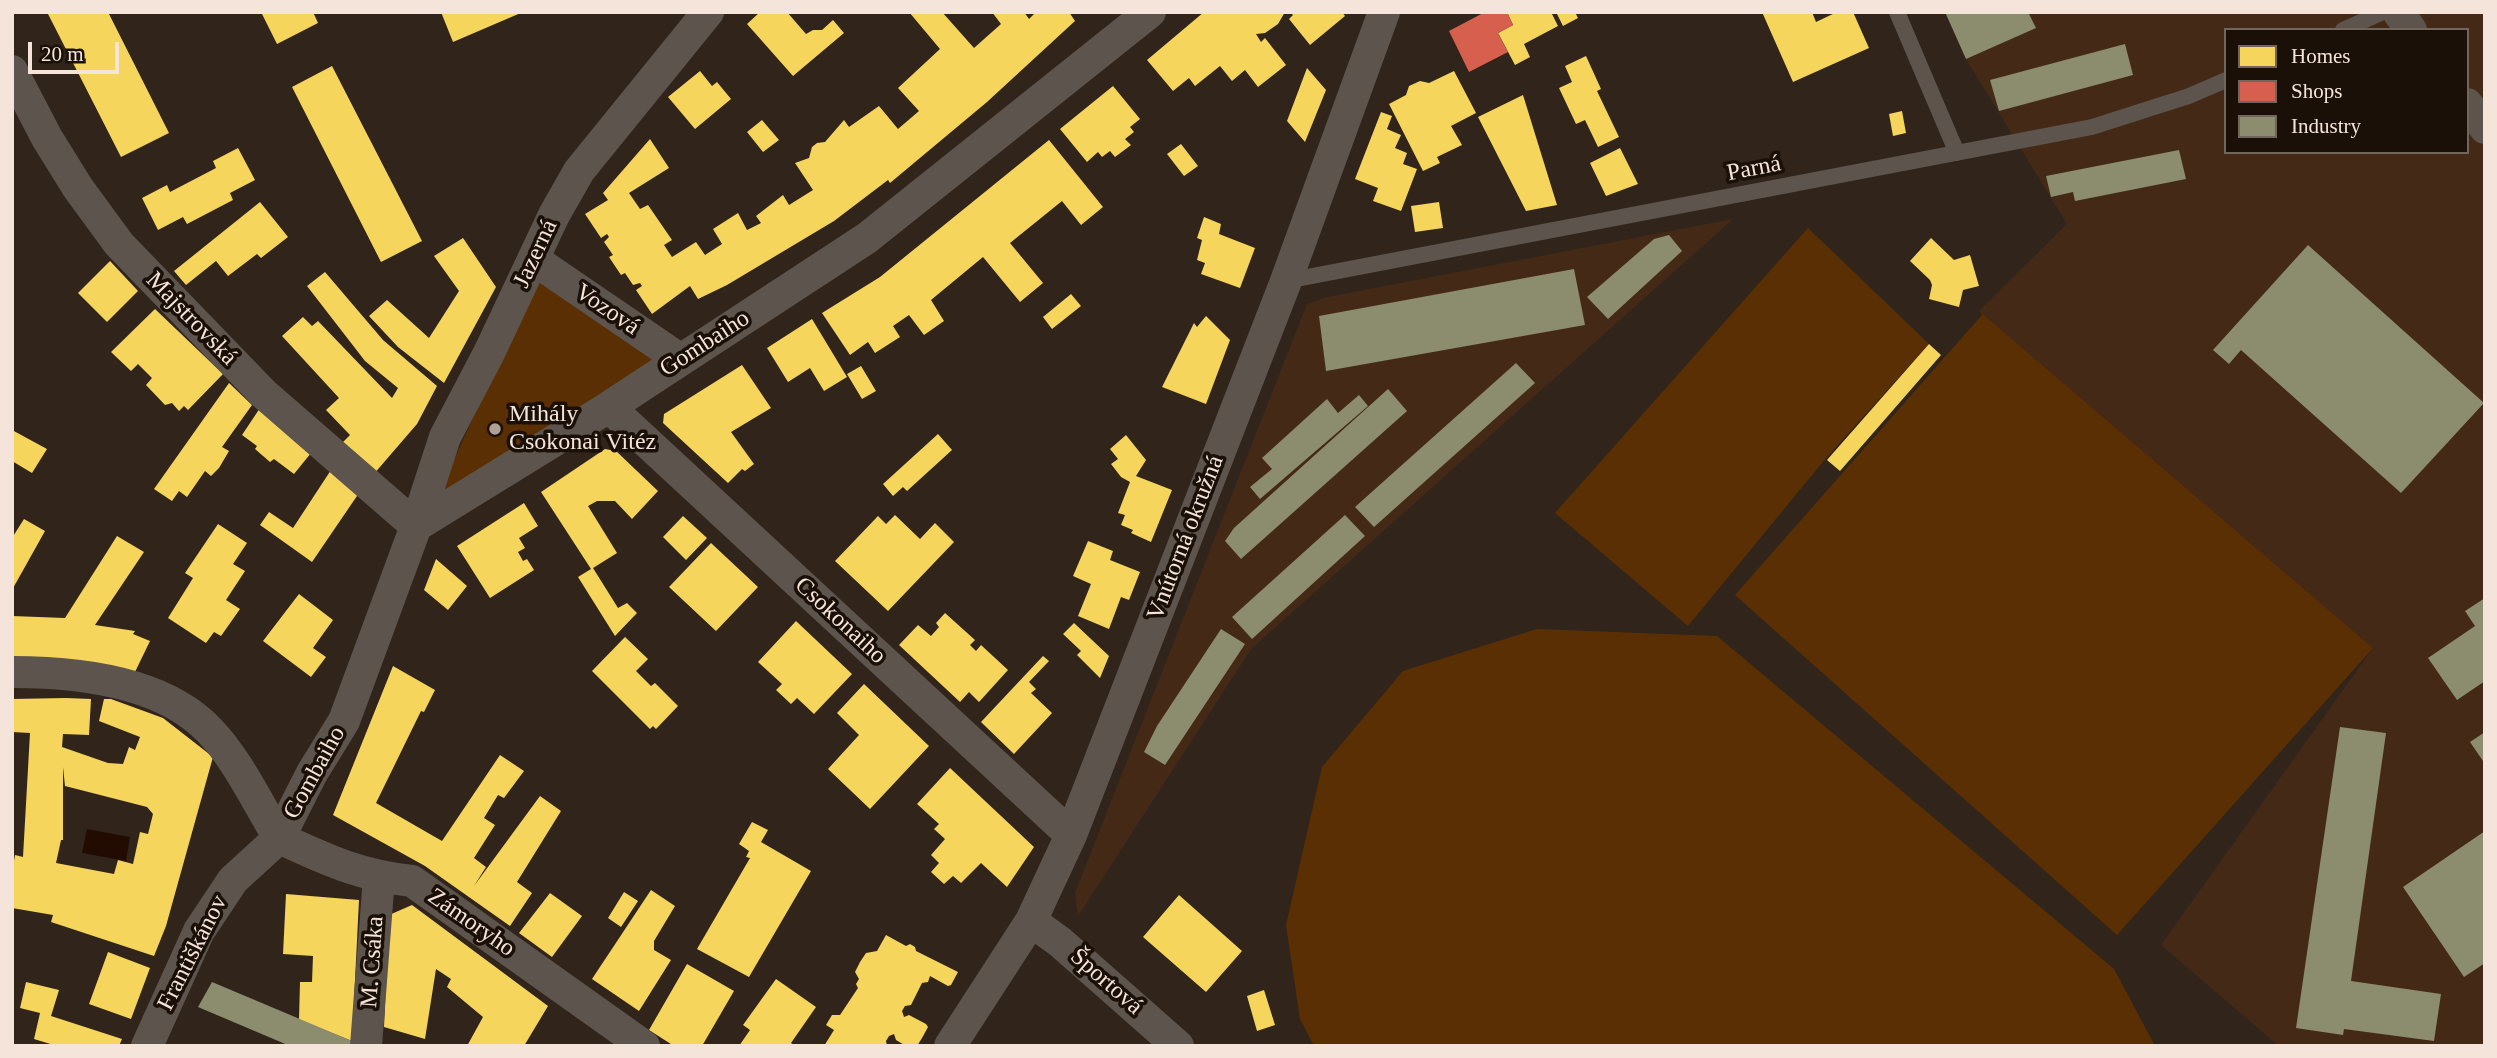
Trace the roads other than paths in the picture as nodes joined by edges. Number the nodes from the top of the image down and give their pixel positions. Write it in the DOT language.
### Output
graph roads {
  1 [pos="708,12"];
  2 [pos="1150,12"];
  3 [pos="1384,12"];
  4 [pos="1897,12"];
  5 [pos="2384,12"];
  6 [pos="2398,12"];
  7 [pos="2348,28"];
  8 [pos="2410,28"];
  9 [pos="12,71"];
  10 [pos="2224,81"];
  11 [pos="2469,107"];
  12 [pos="2485,128"];
  13 [pos="1958,153"];
  14 [pos="533,260"];
  15 [pos="1286,281"];
  16 [pos="681,360"];
  17 [pos="609,407"];
  18 [pos="416,526"];
  19 [pos="12,671"];
  20 [pos="1070,835"];
  21 [pos="279,838"];
  22 [pos="379,877"];
  23 [pos="1031,921"];
  24 [pos="147,1046"];
  25 [pos="366,1046"];
  26 [pos="645,1046"];
  27 [pos="950,1046"];
  28 [pos="1178,1046"];
  1 -- 14 [label="street, Jazerná"];
  2 -- 16 [label="street, Gombaiho"];
  3 -- 15 [label="street, Vnútorná okružná"];
  4 -- 13 [label="lane"];
  5 -- 7 [label="lane"];
  6 -- 8 [label="street"];
  9 -- 18 [label="street, Majstrovská"];
  10 -- 13 [label="lane, Parná"];
  11 -- 12 [label="street"];
  13 -- 15 [label="lane, Parná"];
  14 -- 16 [label="street, Vozová"];
  14 -- 18 [label="street, Jazerná"];
  15 -- 20 [label="street, Vnútorná okružná"];
  16 -- 17 [label="street, Gombaiho"];
  17 -- 18 [label="street, Gombaiho"];
  17 -- 20 [label="street, Csokonaiho"];
  18 -- 21 [label="street, Gombaiho"];
  19 -- 21 [label="street"];
  20 -- 23 [label="street, Vnútorná okružná"];
  21 -- 22 [label="street, Zámoryho"];
  21 -- 24 [label="street, Františkánov"];
  22 -- 25 [label="street, M. Csáka"];
  22 -- 26 [label="street, Zámoryho"];
  23 -- 27 [label="street, Vnútorná okružná"];
  23 -- 28 [label="street, Športová"];
}
